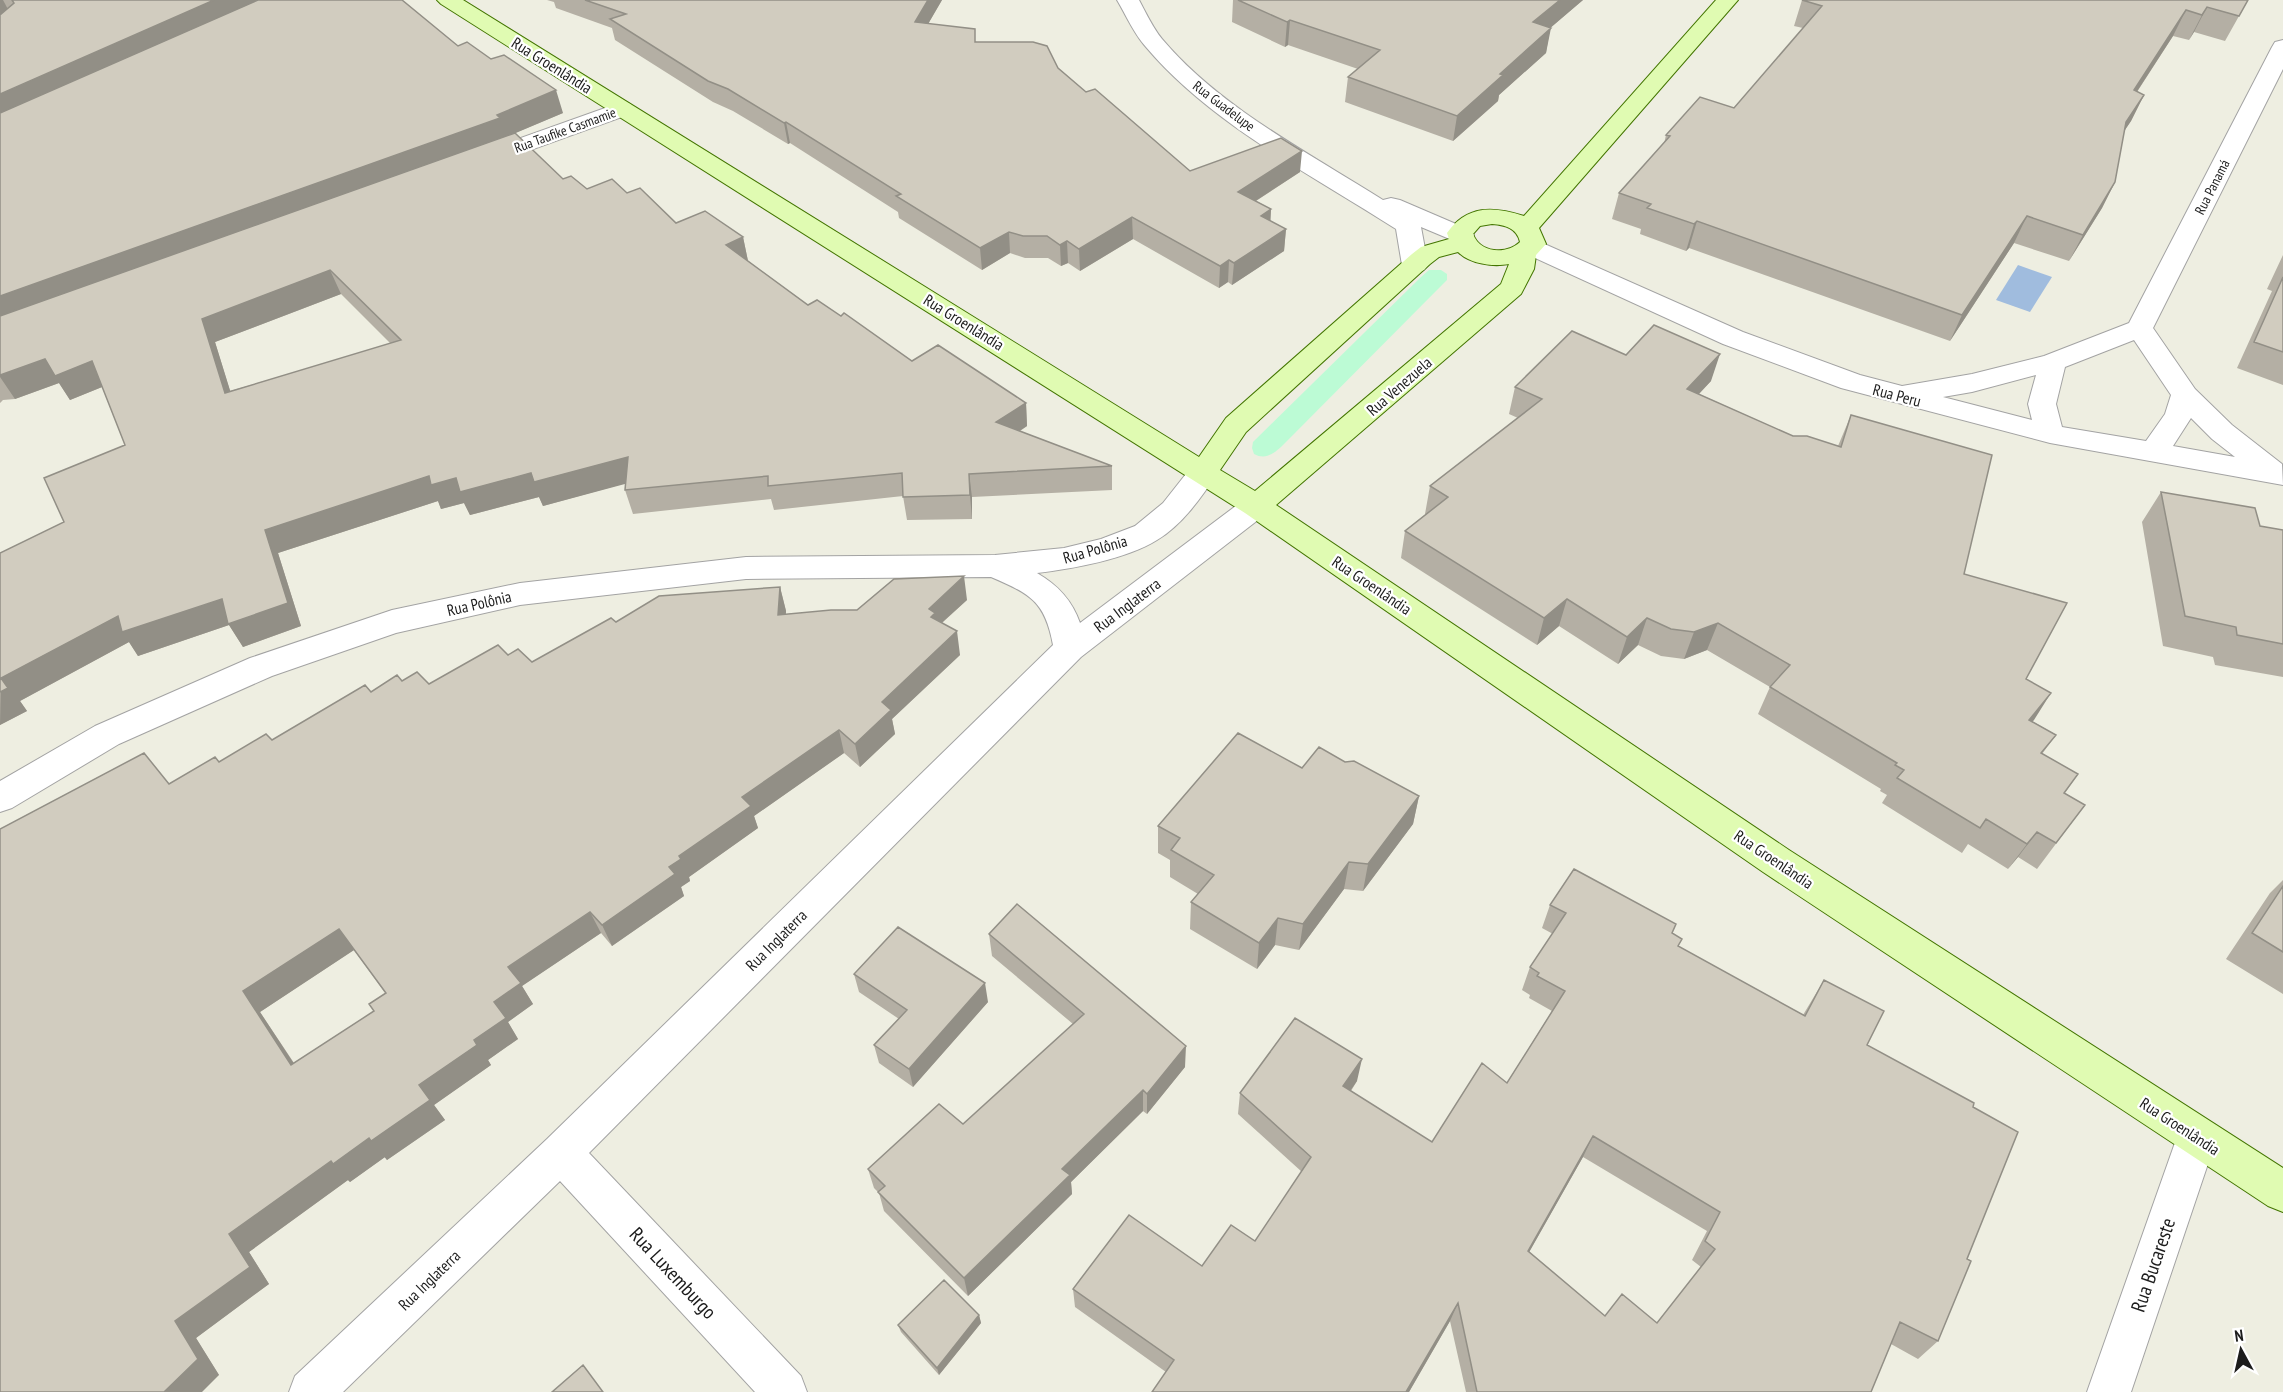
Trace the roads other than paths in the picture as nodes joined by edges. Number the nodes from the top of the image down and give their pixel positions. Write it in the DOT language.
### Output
graph roads {
  1 [pos="448,0"];
  2 [pos="1128,0"];
  3 [pos="1727,0"];
  4 [pos="2283,46"];
  5 [pos="622,109"];
  6 [pos="466,165"];
  7 [pos="1346,185"];
  8 [pos="1462,239"];
  9 [pos="1527,243"];
  10 [pos="1415,265"];
  11 [pos="2140,328"];
  12 [pos="2052,362"];
  13 [pos="2185,394"];
  14 [pos="1898,396"];
  15 [pos="2050,434"];
  16 [pos="2154,452"];
  17 [pos="1203,472"];
  18 [pos="2279,474"];
  19 [pos="1256,506"];
  20 [pos="995,566"];
  21 [pos="1070,648"];
  22 [pos="0,798"];
  23 [pos="2197,1137"];
  24 [pos="561,1153"];
  25 [pos="2283,1192"];
  26 [pos="311,1392"];
  27 [pos="785,1392"];
  28 [pos="2109,1392"];
  1 -- 5 [label="main road, Rua Groenlândia"];
  2 -- 7 [label="street, Rua Guadelupe"];
  3 -- 9 [label="main road, Rua Venezuela"];
  4 -- 11 [label="street, Rua Panamá"];
  5 -- 6 [label="street, Rua Taufike Casmamie"];
  5 -- 17 [label="main road, Rua Groenlândia"];
  7 -- 8 [label="street, Rua Guadelupe"];
  7 -- 10 [label="street, Rua Guadelupe"];
  8 -- 9 [label="main road"];
  8 -- 9 [label="main road"];
  8 -- 10 [label="main road"];
  9 -- 14 [label="street, Rua Peru"];
  9 -- 19 [label="main road, Rua Venezuela"];
  10 -- 17 [label="main road"];
  11 -- 12 [label="street"];
  11 -- 13 [label="street"];
  12 -- 14 [label="street"];
  12 -- 15 [label="street"];
  13 -- 16 [label="street"];
  13 -- 18 [label="street"];
  14 -- 15 [label="street, Rua Peru"];
  15 -- 16 [label="street, Rua Peru"];
  16 -- 18 [label="street, Rua Peru"];
  17 -- 19 [label="main road, Rua Groenlândia"];
  17 -- 20 [label="street, Rua Polônia"];
  19 -- 21 [label="street, Rua Inglaterra"];
  19 -- 23 [label="main road, Rua Groenlândia"];
  20 -- 21 [label="street, Rua Polônia"];
  20 -- 22 [label="street, Rua Polônia"];
  21 -- 24 [label="street, Rua Inglaterra"];
  23 -- 25 [label="main road, Rua Groenlândia"];
  23 -- 28 [label="street, Rua Bucareste"];
  24 -- 26 [label="street, Rua Inglaterra"];
  24 -- 27 [label="street, Rua Luxemburgo"];
}
